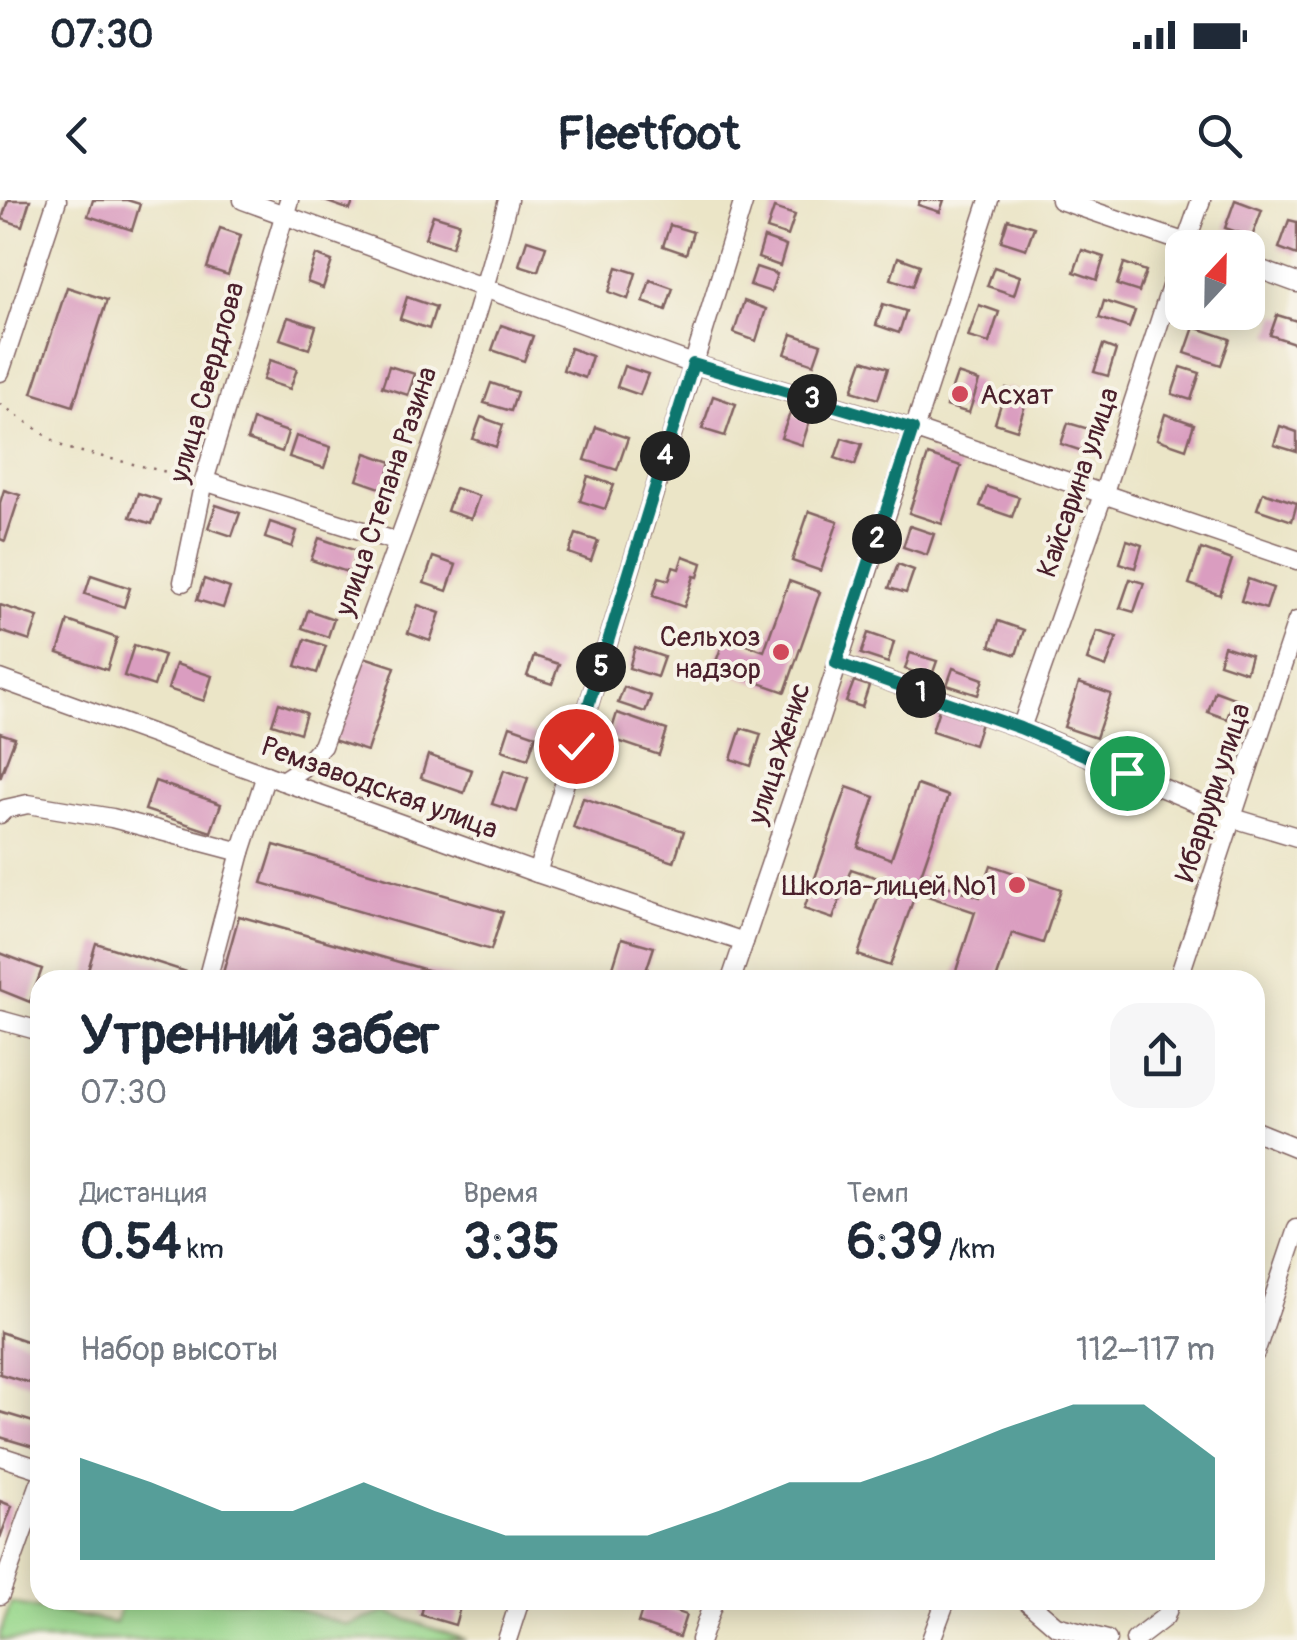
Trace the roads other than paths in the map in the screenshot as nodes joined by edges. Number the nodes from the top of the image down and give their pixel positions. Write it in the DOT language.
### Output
graph roads {
  1 [pos="57,200"];
  2 [pos="243,200"];
  3 [pos="508,200"];
  4 [pos="744,200"];
  5 [pos="988,200"];
  6 [pos="1060,200"];
  7 [pos="1201,200"];
  8 [pos="287,207"];
  9 [pos="1193,230"];
  10 [pos="1165,239"];
  11 [pos="1265,271"];
  12 [pos="1297,283"];
  13 [pos="486,287"];
  14 [pos="1165,315"];
  15 [pos="693,364"];
  16 [pos="0,372"];
  17 [pos="913,429"];
  18 [pos="204,481"];
  19 [pos="1104,492"];
  20 [pos="398,542"];
  21 [pos="1297,560"];
  22 [pos="183,582"];
  23 [pos="1297,622"];
  24 [pos="836,663"];
  25 [pos="0,679"];
  26 [pos="1020,728"];
  27 [pos="274,778"];
  28 [pos="0,814"];
  29 [pos="1233,818"];
  30 [pos="1297,837"];
  31 [pos="241,852"];
  32 [pos="537,873"];
  33 [pos="744,942"];
  34 [pos="209,970"];
  35 [pos="734,970"];
  36 [pos="1181,970"];
  37 [pos="0,1020"];
  38 [pos="30,1028"];
  39 [pos="1265,1135"];
  40 [pos="1297,1148"];
  41 [pos="1297,1229"];
  42 [pos="1265,1323"];
  43 [pos="0,1456"];
  44 [pos="30,1466"];
  45 [pos="30,1511"];
  46 [pos="0,1595"];
  47 [pos="517,1610"];
  48 [pos="710,1610"];
  49 [pos="942,1610"];
  50 [pos="1038,1610"];
  51 [pos="1167,1610"];
  52 [pos="507,1640"];
  53 [pos="700,1640"];
  54 [pos="931,1640"];
  55 [pos="1108,1640"];
  56 [pos="1135,1640"];
  1 -- 16 [label="street"];
  2 -- 8 [label="street"];
  3 -- 13 [label="street, улица Степана Разина"];
  4 -- 15 [label="street"];
  5 -- 17 [label="street, улица Женис"];
  6 -- 10 [label="street"];
  7 -- 9 [label="street, Кайсарина улица"];
  8 -- 13 [label="street"];
  8 -- 18 [label="street, улица Свердлова"];
  11 -- 12 [label="street"];
  13 -- 15 [label="street"];
  13 -- 20 [label="street, улица Степана Разина"];
  14 -- 19 [label="street, Кайсарина улица"];
  15 -- 17 [label="street"];
  15 -- 32 [label="street"];
  17 -- 19 [label="street"];
  17 -- 24 [label="street, улица Женис"];
  18 -- 20 [label="street"];
  18 -- 22 [label="street, улица Свердлова"];
  19 -- 21 [label="street"];
  19 -- 26 [label="street, Кайсарина улица"];
  20 -- 27 [label="street, улица Степана Разина"];
  23 -- 29 [label="street, Ибаррури улица"];
  24 -- 26 [label="street"];
  24 -- 33 [label="street, улица Женис"];
  25 -- 27 [label="street, Ремзаводская улица"];
  26 -- 29 [label="street"];
  27 -- 31 [label="street"];
  27 -- 32 [label="street, Ремзаводская улица"];
  28 -- 31 [label="street"];
  29 -- 30 [label="street"];
  29 -- 36 [label="street, Ибаррури улица"];
  31 -- 34 [label="street"];
  32 -- 33 [label="street, Ремзаводская улица"];
  33 -- 35 [label="street, улица Женис"];
  37 -- 38 [label="street"];
  39 -- 40 [label="street"];
  41 -- 42 [label="street"];
  43 -- 44 [label="street"];
  45 -- 46 [label="street"];
  47 -- 52 [label="street"];
  48 -- 53 [label="street"];
  49 -- 54 [label="street"];
  50 -- 55 [label="street"];
  51 -- 56 [label="street"];
}
